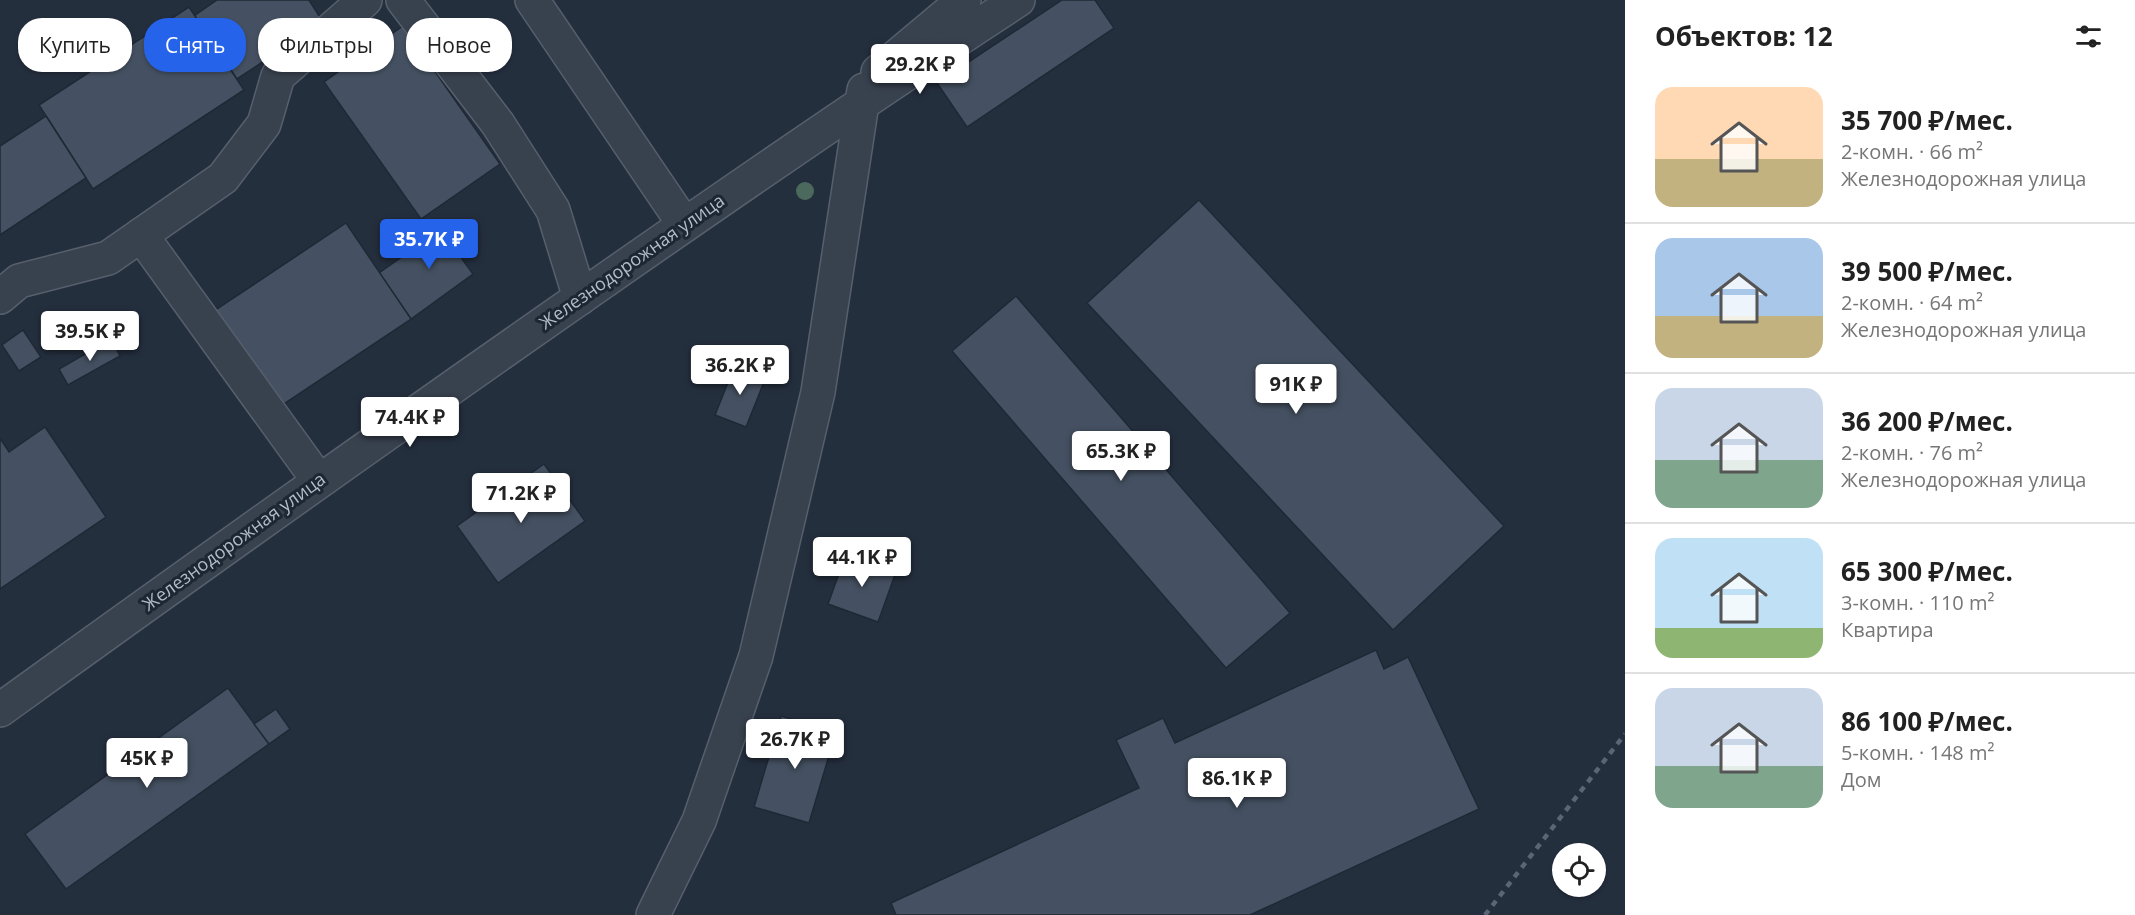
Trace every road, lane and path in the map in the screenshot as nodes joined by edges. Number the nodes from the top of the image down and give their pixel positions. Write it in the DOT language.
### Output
graph roads {
  1 [pos="365,0"];
  2 [pos="403,0"];
  3 [pos="532,0"];
  4 [pos="964,0"];
  5 [pos="1018,0"];
  6 [pos="864,93"];
  7 [pos="684,224"];
  8 [pos="141,236"];
  9 [pos="0,297"];
  10 [pos="580,298"];
  11 [pos="319,481"];
  12 [pos="0,710"];
  13 [pos="653,915"];
  1 -- 8 [label="street"];
  2 -- 10 [label="street"];
  3 -- 7 [label="street"];
  4 -- 6 [label="street, Железнодорожная улица"];
  5 -- 6 [label="street, Железнодорожная улица"];
  6 -- 7 [label="street, Железнодорожная улица"];
  6 -- 13 [label="street"];
  7 -- 10 [label="street, Железнодорожная улица"];
  8 -- 9 [label="street"];
  8 -- 11 [label="street"];
  10 -- 11 [label="street, Железнодорожная улица"];
  11 -- 12 [label="street, Железнодорожная улица"];
}
